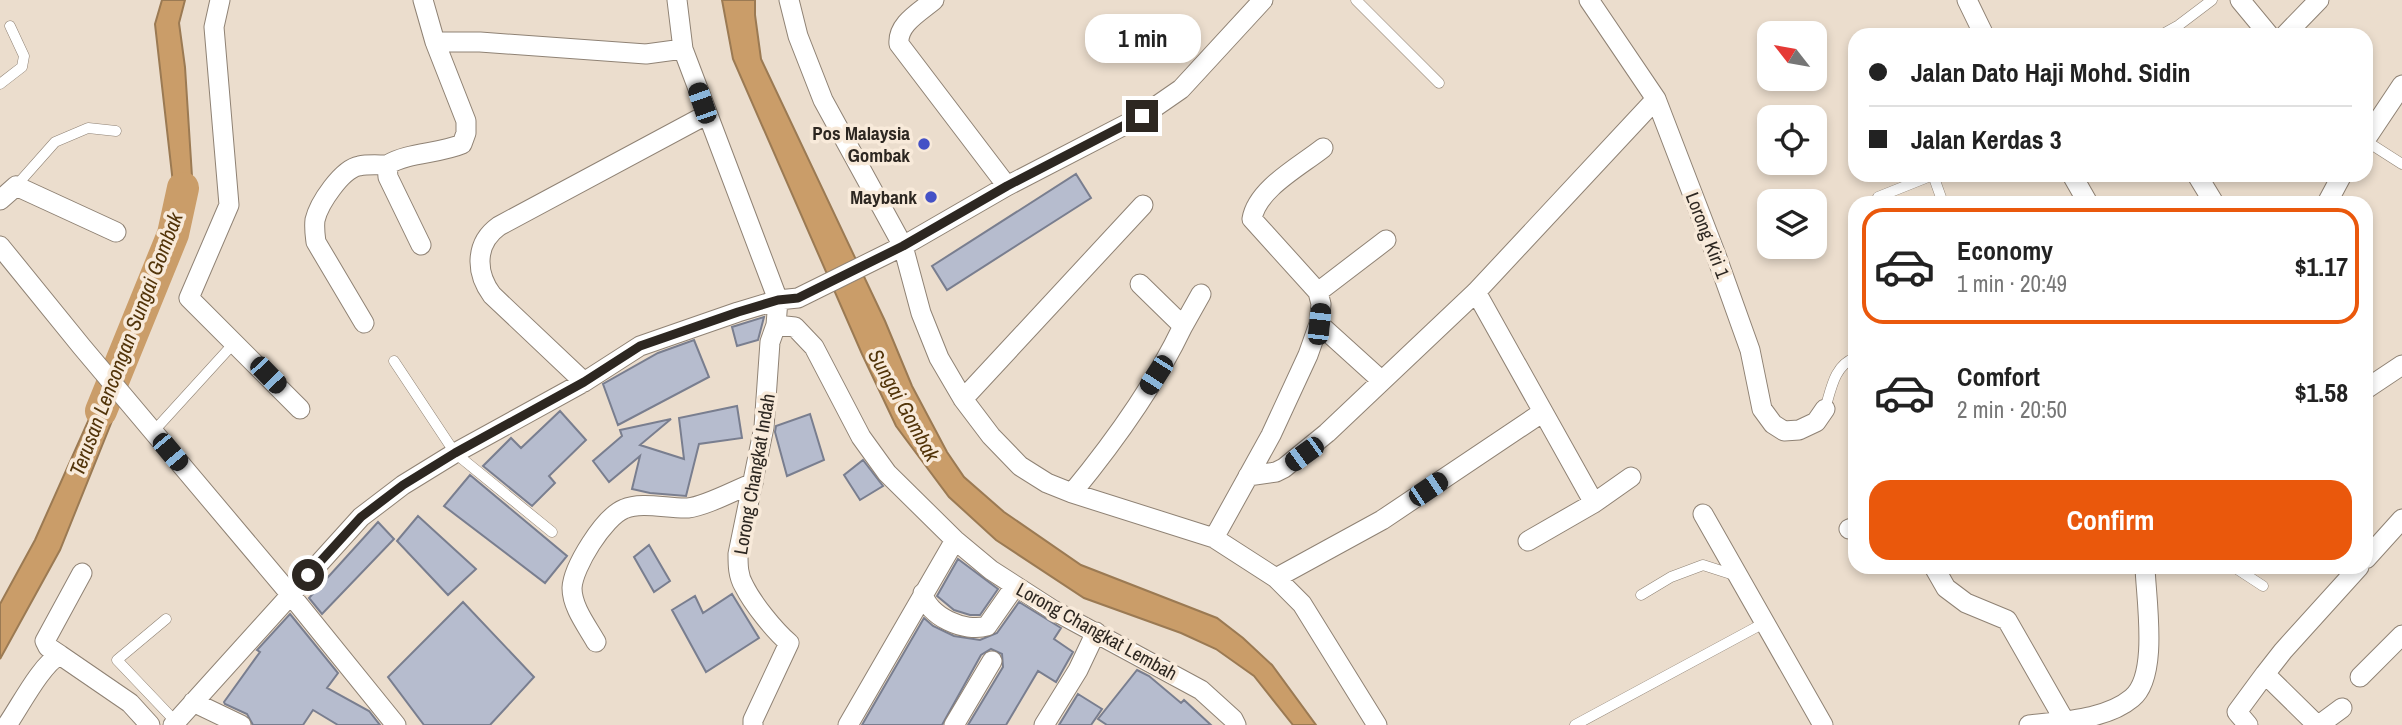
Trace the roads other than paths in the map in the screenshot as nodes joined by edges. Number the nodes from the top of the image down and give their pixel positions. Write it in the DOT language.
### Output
graph roads {
  1 [pos="220,0"];
  2 [pos="423,0"];
  3 [pos="677,0"];
  4 [pos="789,0"];
  5 [pos="1263,0"];
  6 [pos="1356,0"];
  7 [pos="1589,0"];
  8 [pos="1967,0"];
  9 [pos="2212,0"];
  10 [pos="2240,0"];
  11 [pos="2319,0"];
  12 [pos="928,2"];
  13 [pos="10,26"];
  14 [pos="1981,28"];
  15 [pos="2174,28"];
  16 [pos="2263,28"];
  17 [pos="2292,28"];
  18 [pos="435,42"];
  19 [pos="683,49"];
  20 [pos="1440,83"];
  21 [pos="0,84"];
  22 [pos="2402,85"];
  23 [pos="1656,99"];
  24 [pos="706,115"];
  25 [pos="2373,129"];
  26 [pos="116,131"];
  27 [pos="2373,145"];
  28 [pos="1324,148"];
  29 [pos="2402,164"];
  30 [pos="387,165"];
  31 [pos="1916,182"];
  32 [pos="16,186"];
  33 [pos="1007,186"];
  34 [pos="1880,196"];
  35 [pos="0,200"];
  36 [pos="1143,205"];
  37 [pos="116,232"];
  38 [pos="1386,240"];
  39 [pos="421,245"];
  40 [pos="0,246"];
  41 [pos="903,246"];
  42 [pos="1140,284"];
  43 [pos="1318,292"];
  44 [pos="1476,292"];
  45 [pos="1201,294"];
  46 [pos="778,300"];
  47 [pos="364,323"];
  48 [pos="1319,324"];
  49 [pos="776,325"];
  50 [pos="1183,326"];
  51 [pos="235,342"];
  52 [pos="394,361"];
  53 [pos="1848,361"];
  54 [pos="2402,365"];
  55 [pos="2373,380"];
  56 [pos="584,382"];
  57 [pos="1382,382"];
  58 [pos="963,399"];
  59 [pos="300,409"];
  60 [pos="1825,409"];
  61 [pos="1543,412"];
  62 [pos="146,424"];
  63 [pos="455,453"];
  64 [pos="1248,476"];
  65 [pos="1631,477"];
  66 [pos="753,483"];
  67 [pos="1072,493"];
  68 [pos="1594,503"];
  69 [pos="1703,514"];
  70 [pos="2402,519"];
  71 [pos="552,532"];
  72 [pos="1214,538"];
  73 [pos="955,540"];
  74 [pos="1528,541"];
  75 [pos="2373,551"];
  76 [pos="82,573"];
  77 [pos="1938,574"];
  78 [pos="2145,574"];
  79 [pos="2245,574"];
  80 [pos="2353,574"];
  81 [pos="1738,576"];
  82 [pos="1276,578"];
  83 [pos="1015,586"];
  84 [pos="2263,586"];
  85 [pos="923,593"];
  86 [pos="290,594"];
  87 [pos="1641,595"];
  88 [pos="166,619"];
  89 [pos="1764,623"];
  90 [pos="1096,632"];
  91 [pos="2402,635"];
  92 [pos="596,642"];
  93 [pos="60,655"];
  94 [pos="992,661"];
  95 [pos="2266,674"];
  96 [pos="2360,677"];
  97 [pos="193,702"];
  98 [pos="2342,708"];
  99 [pos="1232,723"];
  100 [pos="2066,723"];
  101 [pos="175,724"];
  102 [pos="7,725"];
  103 [pos="150,725"];
  104 [pos="241,725"];
  105 [pos="397,725"];
  106 [pos="753,725"];
  107 [pos="848,725"];
  108 [pos="954,725"];
  109 [pos="1044,725"];
  110 [pos="1377,725"];
  111 [pos="1575,725"];
  112 [pos="1823,725"];
  113 [pos="2029,725"];
  114 [pos="2248,725"];
  115 [pos="2318,725"];
  1 -- 51 [label="street"];
  2 -- 18 [label="street"];
  3 -- 19 [label="street"];
  4 -- 41 [label="street"];
  5 -- 33 [label="street"];
  6 -- 20 [label="lane"];
  7 -- 23 [label="street, Lorong Kiri 1"];
  8 -- 14 [label="street"];
  9 -- 15 [label="lane"];
  10 -- 16 [label="street"];
  11 -- 17 [label="street"];
  12 -- 33 [label="street"];
  13 -- 21 [label="lane"];
  18 -- 19 [label="street"];
  18 -- 30 [label="street"];
  19 -- 24 [label="street"];
  22 -- 25 [label="street"];
  23 -- 44 [label="street"];
  23 -- 60 [label="street, Lorong Kiri 1"];
  24 -- 46 [label="street"];
  24 -- 56 [label="street"];
  26 -- 32 [label="lane"];
  27 -- 29 [label="lane"];
  28 -- 43 [label="street"];
  30 -- 39 [label="street"];
  30 -- 47 [label="street"];
  31 -- 34 [label="lane"];
  32 -- 35 [label="street"];
  32 -- 37 [label="street"];
  33 -- 41 [label="street"];
  36 -- 58 [label="street"];
  38 -- 43 [label="street"];
  40 -- 62 [label="street"];
  41 -- 46 [label="street"];
  41 -- 58 [label="street"];
  42 -- 50 [label="street"];
  43 -- 48 [label="street"];
  44 -- 57 [label="street"];
  44 -- 61 [label="street"];
  45 -- 50 [label="street"];
  46 -- 49 [label="street, Lorong Changkat Indah"];
  46 -- 56 [label="street"];
  48 -- 57 [label="street"];
  48 -- 64 [label="street"];
  49 -- 66 [label="street, Lorong Changkat Indah"];
  49 -- 73 [label="street, Lorong Changkat Lembah"];
  50 -- 67 [label="street"];
  51 -- 59 [label="street"];
  51 -- 62 [label="lane"];
  52 -- 63 [label="lane"];
  53 -- 60 [label="lane"];
  54 -- 55 [label="street"];
  56 -- 63 [label="street"];
  57 -- 64 [label="street"];
  58 -- 67 [label="street"];
  61 -- 68 [label="street"];
  61 -- 82 [label="street"];
  62 -- 86 [label="street"];
  63 -- 71 [label="lane"];
  63 -- 86 [label="street"];
  64 -- 72 [label="street"];
  65 -- 68 [label="street"];
  66 -- 92 [label="street"];
  66 -- 106 [label="street, Lorong Changkat Indah"];
  67 -- 72 [label="street"];
  68 -- 74 [label="street"];
  69 -- 81 [label="street"];
  70 -- 75 [label="street"];
  72 -- 82 [label="street"];
  73 -- 83 [label="street, Lorong Changkat Lembah"];
  73 -- 85 [label="street"];
  76 -- 93 [label="street"];
  77 -- 100 [label="street"];
  78 -- 100 [label="street"];
  79 -- 84 [label="lane"];
  80 -- 95 [label="street"];
  81 -- 87 [label="lane"];
  81 -- 89 [label="street"];
  82 -- 110 [label="street"];
  83 -- 85 [label="street"];
  83 -- 90 [label="street, Lorong Changkat Lembah"];
  85 -- 107 [label="street"];
  86 -- 97 [label="street"];
  86 -- 105 [label="street"];
  88 -- 101 [label="lane"];
  89 -- 111 [label="lane"];
  89 -- 112 [label="street"];
  90 -- 99 [label="street, Lorong Changkat Lembah"];
  90 -- 109 [label="street"];
  91 -- 96 [label="street"];
  93 -- 102 [label="street"];
  93 -- 103 [label="street"];
  94 -- 108 [label="street"];
  95 -- 114 [label="street"];
  95 -- 115 [label="street"];
  97 -- 101 [label="street"];
  97 -- 104 [label="street"];
  98 -- 115 [label="street"];
  100 -- 113 [label="street"];
}
